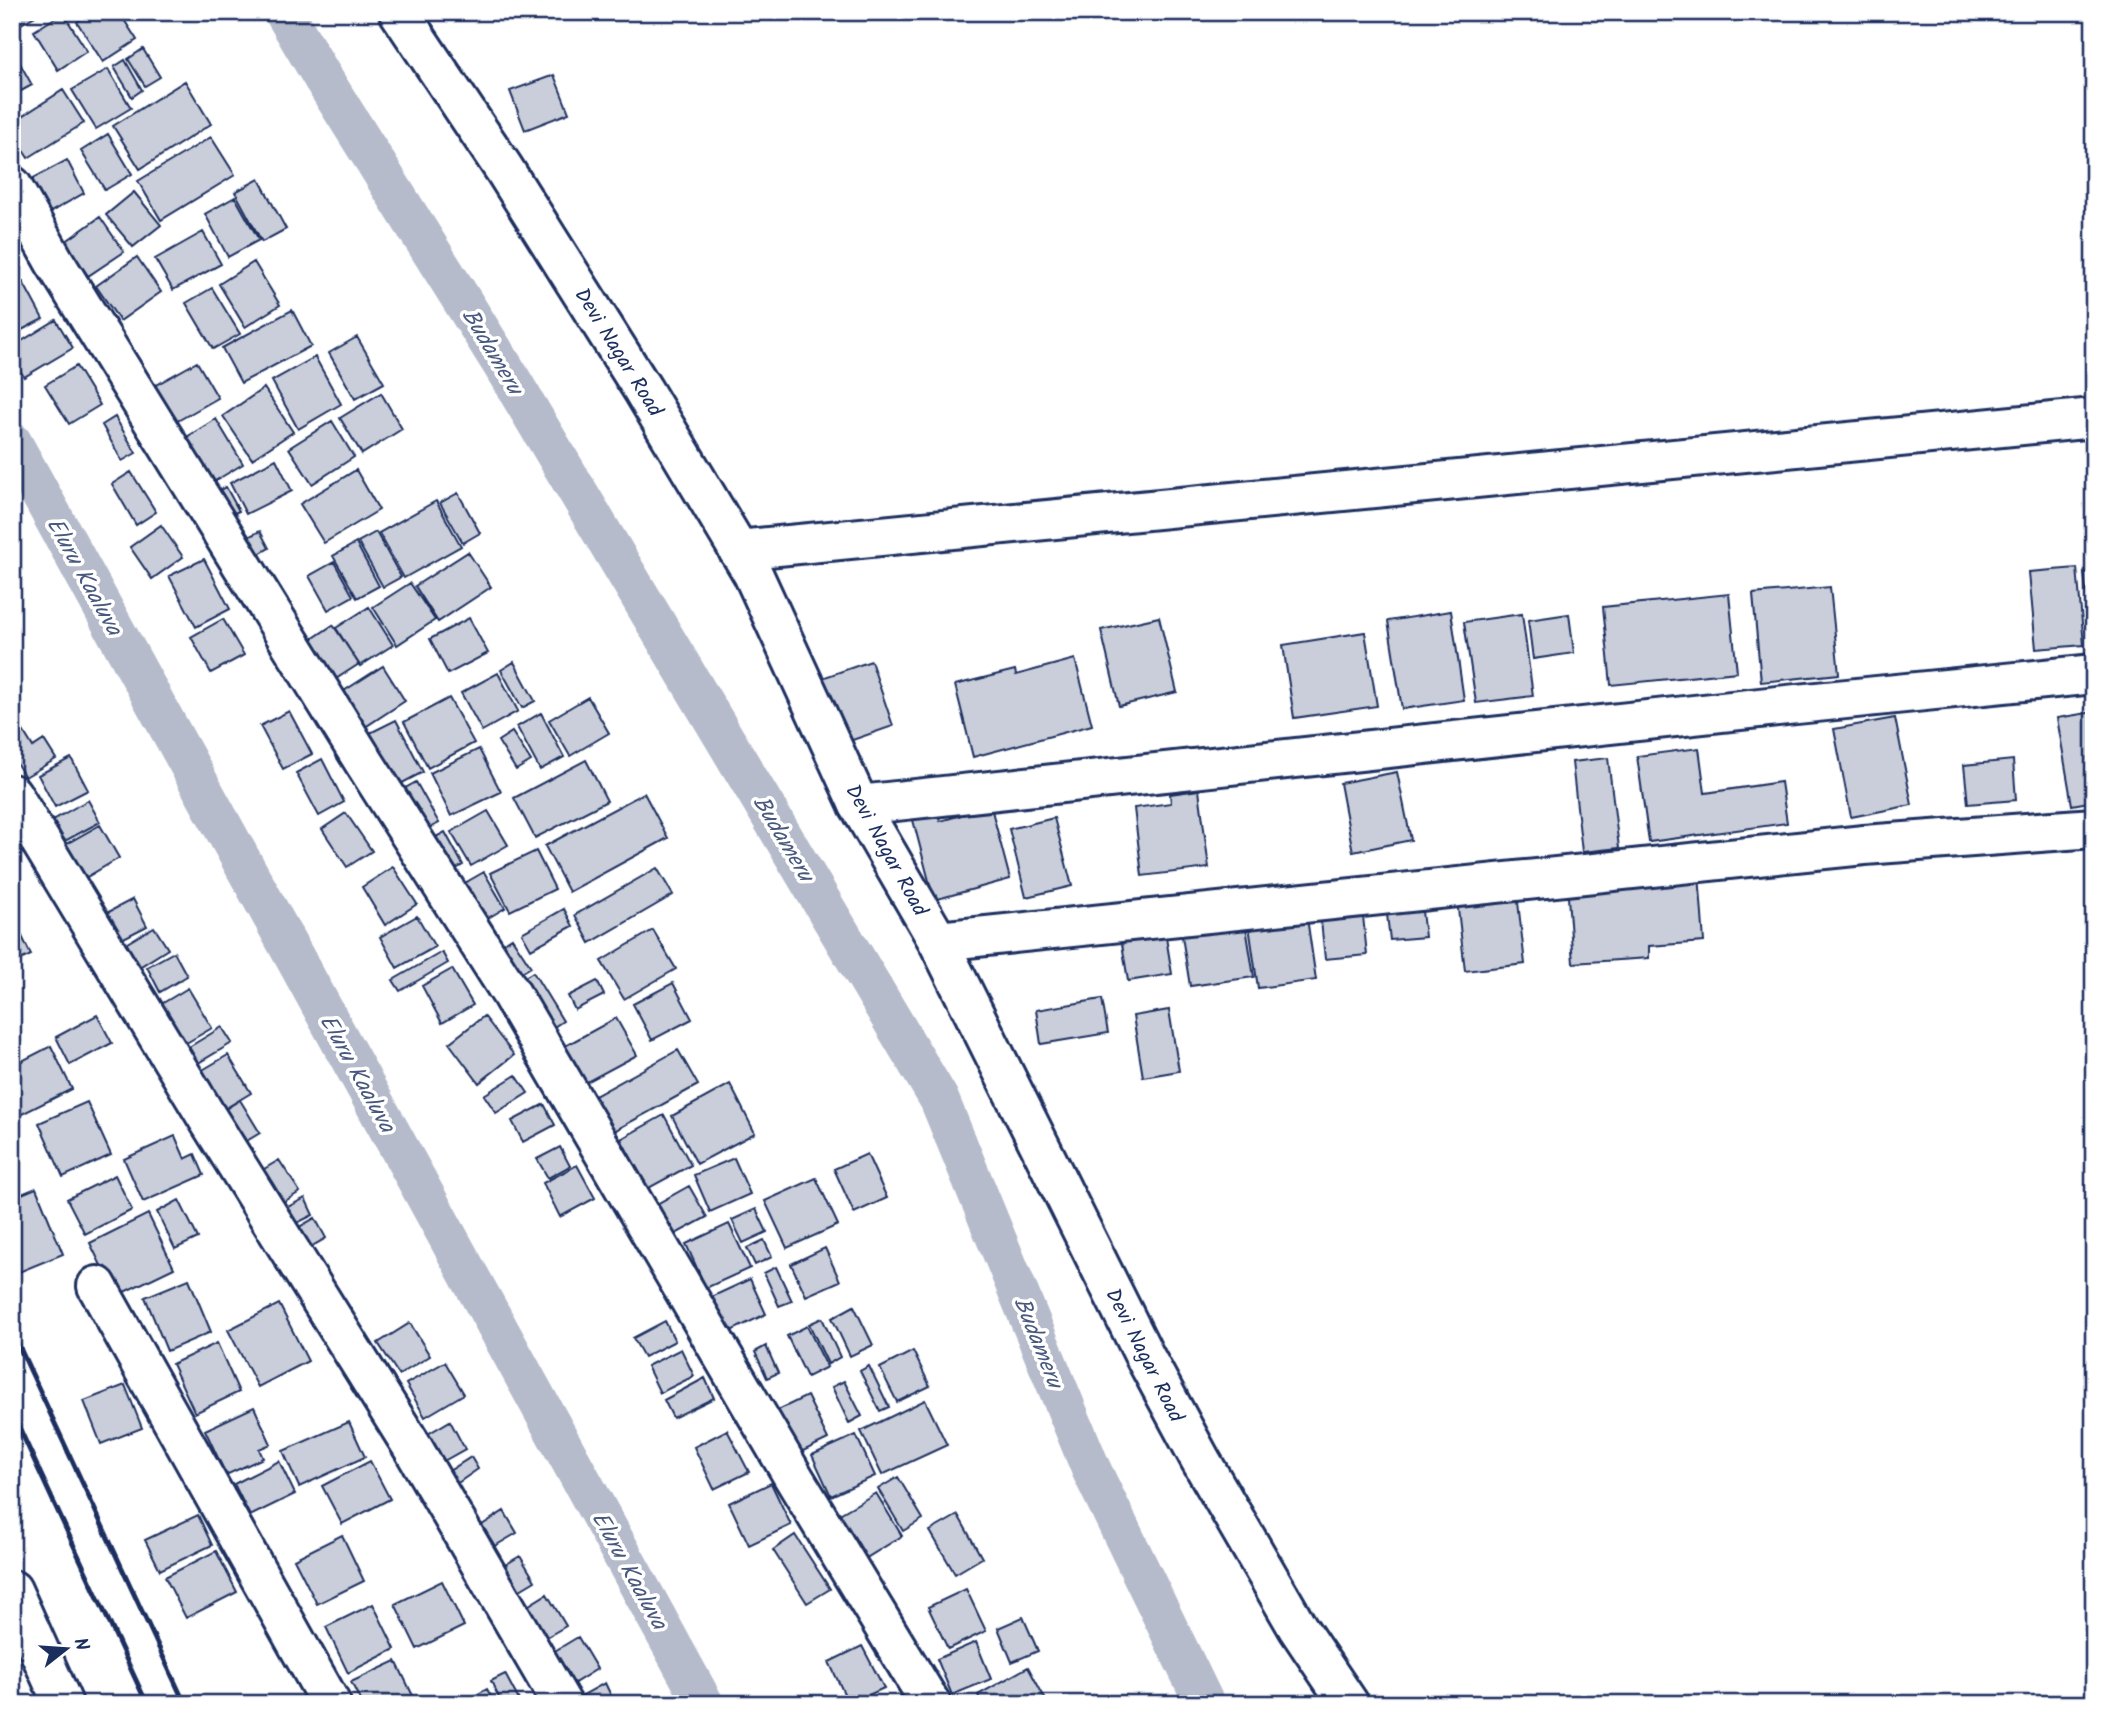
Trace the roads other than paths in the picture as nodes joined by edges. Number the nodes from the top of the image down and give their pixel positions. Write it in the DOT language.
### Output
graph roads {
  1 [pos="399,12"];
  2 [pos="12,186"];
  3 [pos="2094,418"];
  4 [pos="738,550"];
  5 [pos="2094,674"];
  6 [pos="12,794"];
  7 [pos="859,805"];
  8 [pos="2094,828"];
  9 [pos="938,941"];
  10 [pos="97,1286"];
  11 [pos="12,1590"];
  12 [pos="63,1704"];
  13 [pos="331,1704"];
  14 [pos="562,1704"];
  15 [pos="931,1704"];
  16 [pos="1349,1704"];
  1 -- 4 [label="street, Devi Nagar Road"];
  2 -- 15 [label="street"];
  3 -- 4 [label="street"];
  4 -- 7 [label="street, Devi Nagar Road"];
  5 -- 7 [label="street"];
  6 -- 14 [label="street"];
  7 -- 9 [label="street, Devi Nagar Road"];
  8 -- 9 [label="street"];
  9 -- 16 [label="street, Devi Nagar Road"];
  10 -- 13 [label="street"];
  11 -- 12 [label="street"];
}
